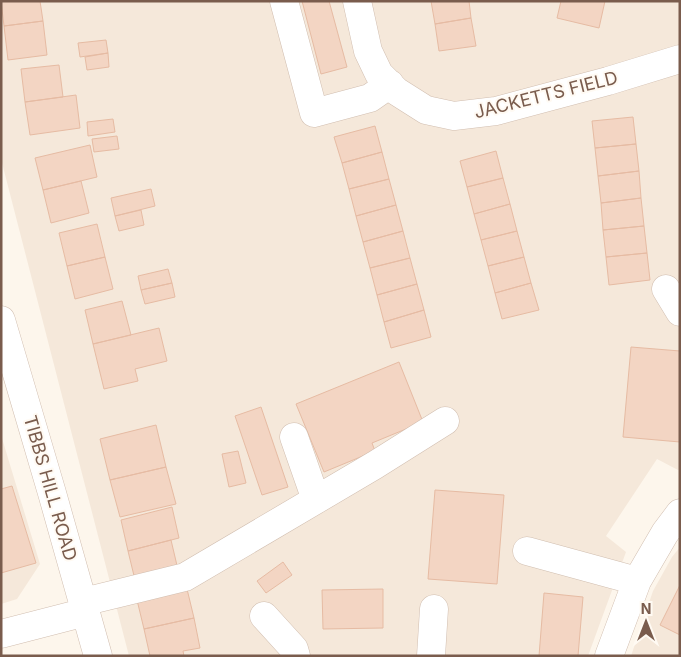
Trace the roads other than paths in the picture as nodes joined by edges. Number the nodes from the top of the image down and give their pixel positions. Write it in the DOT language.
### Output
graph roads {
  1 [pos="284,1"];
  2 [pos="357,1"];
  3 [pos="680,59"];
  4 [pos="390,84"];
  5 [pos="1,320"];
  6 [pos="8,370"];
  7 [pos="444,421"];
  8 [pos="294,437"];
  9 [pos="316,500"];
  10 [pos="680,512"];
  11 [pos="527,551"];
  12 [pos="637,581"];
  13 [pos="84,607"];
  14 [pos="434,609"];
  15 [pos="264,616"];
  16 [pos="1,634"];
  17 [pos="98,656"];
  18 [pos="296,656"];
  19 [pos="431,656"];
  20 [pos="609,656"];
  1 -- 4 [label="street"];
  2 -- 4 [label="street, JACKETTS FIELD"];
  3 -- 4 [label="street, JACKETTS FIELD"];
  5 -- 6 [label="street, TIBBS HILL ROAD"];
  6 -- 13 [label="street, TIBBS HILL ROAD"];
  7 -- 9 [label="street"];
  8 -- 9 [label="street"];
  9 -- 13 [label="street"];
  10 -- 12 [label="street"];
  11 -- 12 [label="street"];
  12 -- 20 [label="street"];
  13 -- 16 [label="street"];
  13 -- 17 [label="street, TIBBS HILL ROAD"];
  14 -- 19 [label="street"];
  15 -- 18 [label="street"];
}
